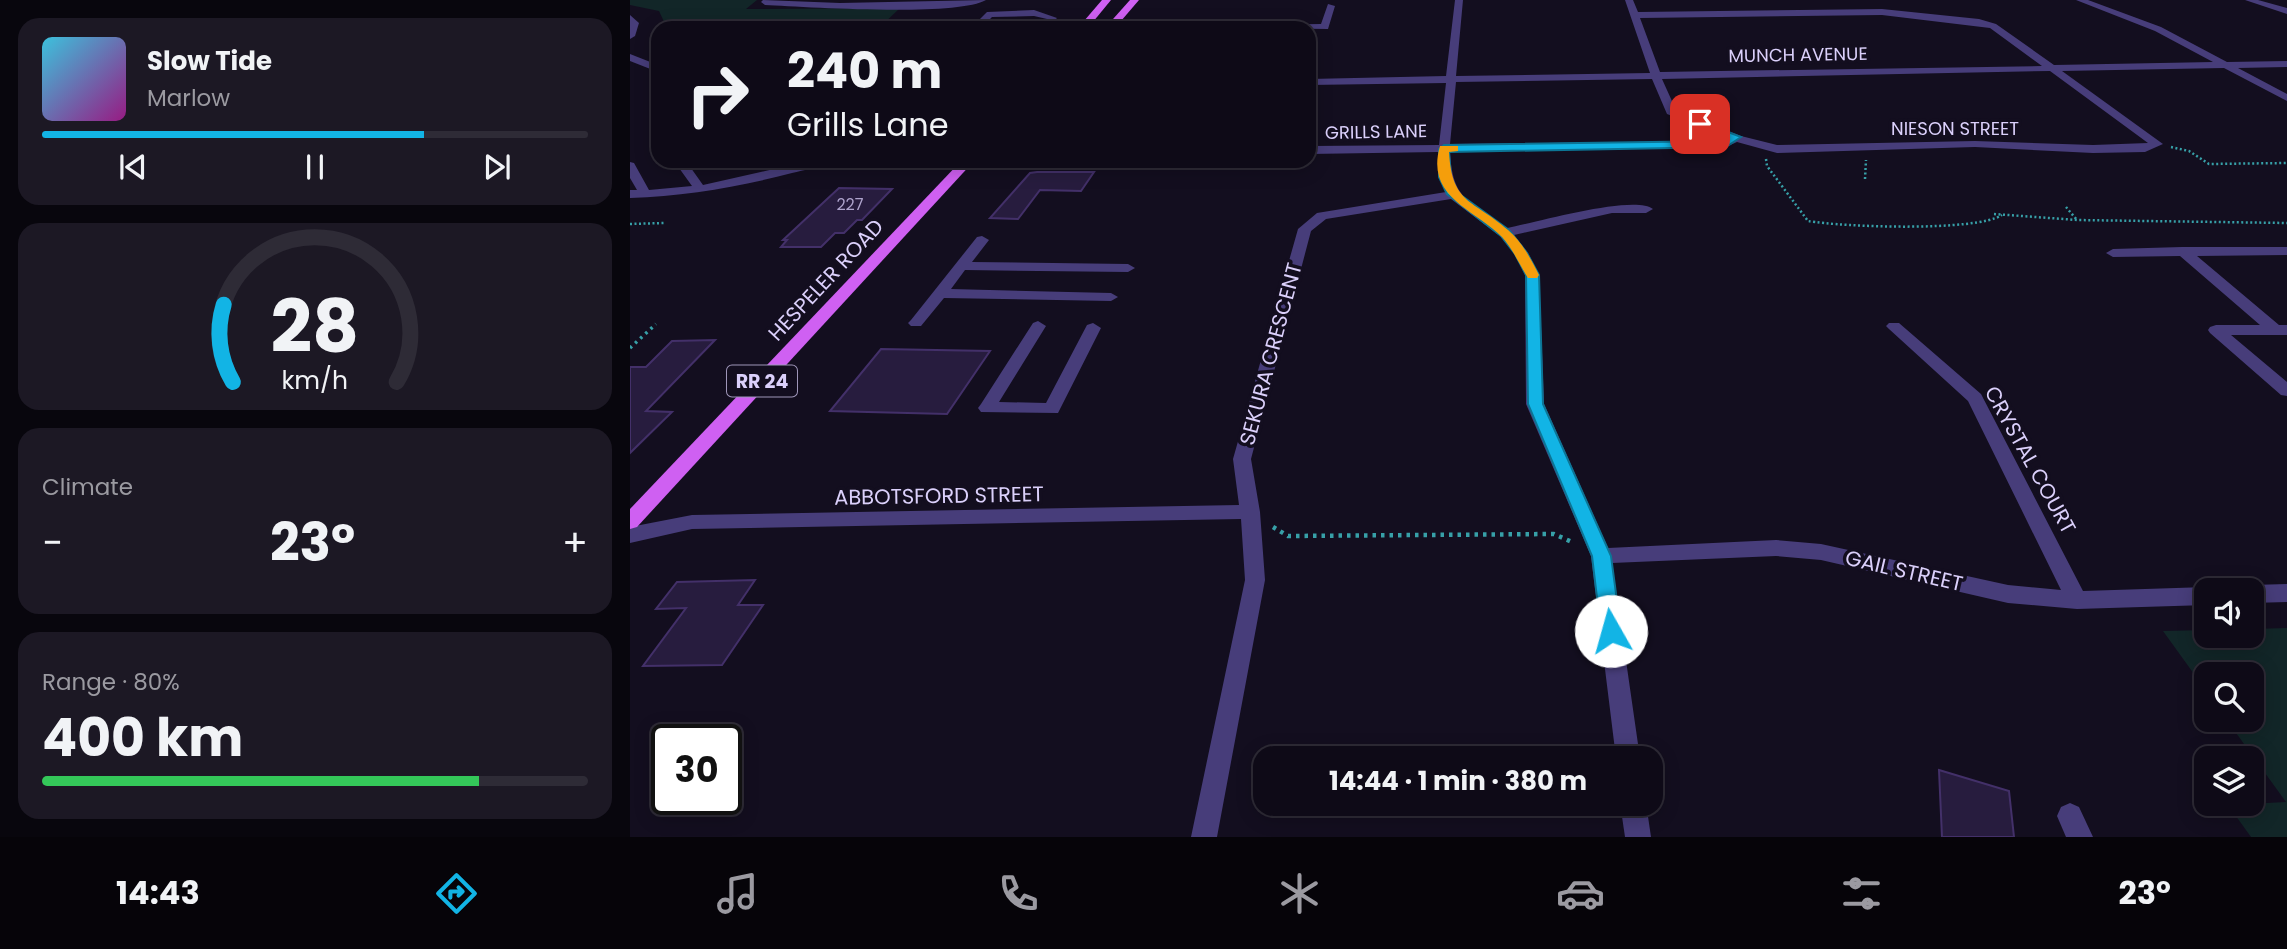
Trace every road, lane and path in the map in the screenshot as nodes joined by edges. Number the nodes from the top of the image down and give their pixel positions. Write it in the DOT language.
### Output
graph roads {
  1 [pos="982,0"];
  2 [pos="1107,0"];
  3 [pos="1135,0"];
  4 [pos="1459,0"];
  5 [pos="1629,0"];
  6 [pos="2080,0"];
  7 [pos="2249,0"];
  8 [pos="765,2"];
  9 [pos="1331,6"];
  10 [pos="2287,6"];
  11 [pos="2274,7"];
  12 [pos="2287,11"];
  13 [pos="1634,15"];
  14 [pos="630,18"];
  15 [pos="982,21"];
  16 [pos="1050,21"];
  17 [pos="1089,21"];
  18 [pos="1116,21"];
  19 [pos="1316,27"];
  20 [pos="630,36"];
  21 [pos="632,60"];
  22 [pos="651,62"];
  23 [pos="2287,64"];
  24 [pos="2223,65"];
  25 [pos="651,67"];
  26 [pos="2054,69"];
  27 [pos="1655,76"];
  28 [pos="1451,80"];
  29 [pos="1316,82"];
  30 [pos="2287,98"];
  31 [pos="1736,137"];
  32 [pos="2157,144"];
  33 [pos="1769,148"];
  34 [pos="1444,149"];
  35 [pos="1316,150"];
  36 [pos="2287,163"];
  37 [pos="630,166"];
  38 [pos="685,168"];
  39 [pos="795,168"];
  40 [pos="961,168"];
  41 [pos="700,189"];
  42 [pos="630,194"];
  43 [pos="645,194"];
  44 [pos="1453,194"];
  45 [pos="2066,207"];
  46 [pos="1646,209"];
  47 [pos="1994,214"];
  48 [pos="2002,215"];
  49 [pos="2077,220"];
  50 [pos="664,223"];
  51 [pos="2287,223"];
  52 [pos="630,224"];
  53 [pos="1505,233"];
  54 [pos="982,240"];
  55 [pos="2182,251"];
  56 [pos="2287,251"];
  57 [pos="2113,253"];
  58 [pos="962,266"];
  59 [pos="1128,268"];
  60 [pos="940,293"];
  61 [pos="1111,297"];
  62 [pos="916,323"];
  63 [pos="656,324"];
  64 [pos="1038,326"];
  65 [pos="1894,326"];
  66 [pos="1093,328"];
  67 [pos="2281,330"];
  68 [pos="630,348"];
  69 [pos="2287,391"];
  70 [pos="1250,512"];
  71 [pos="630,522"];
  72 [pos="630,535"];
  73 [pos="1601,556"];
  74 [pos="2287,593"];
  75 [pos="2264,594"];
  76 [pos="2194,596"];
  77 [pos="2077,600"];
  78 [pos="1626,746"];
  79 [pos="1635,816"];
  80 [pos="1204,837"];
  81 [pos="1638,837"];
  1 -- 8 [label="street"];
  2 -- 17 [label="main road"];
  3 -- 18 [label="main road"];
  4 -- 28 [label="street"];
  5 -- 13 [label="street, NIESON STREET"];
  6 -- 24 [label="street"];
  7 -- 11 [label="street"];
  9 -- 19 [label="street"];
  10 -- 11 [label="street"];
  11 -- 12 [label="street"];
  13 -- 26 [label="street"];
  13 -- 27 [label="street, NIESON STREET"];
  14 -- 20 [label="street"];
  15 -- 16 [label="street"];
  21 -- 22 [label="street"];
  21 -- 25 [label="street"];
  23 -- 24 [label="street, MUNCH AVENUE"];
  24 -- 26 [label="street, MUNCH AVENUE"];
  24 -- 30 [label="street"];
  26 -- 27 [label="street, MUNCH AVENUE"];
  26 -- 32 [label="street"];
  27 -- 28 [label="street, MUNCH AVENUE"];
  27 -- 31 [label="street, NIESON STREET"];
  28 -- 29 [label="street, MUNCH AVENUE"];
  28 -- 34 [label="street"];
  31 -- 33 [label="street, NIESON STREET"];
  31 -- 34 [label="street, GRILLS LANE"];
  32 -- 33 [label="street, NIESON STREET"];
  32 -- 36 [label="path"];
  33 -- 48 [label="path"];
  34 -- 35 [label="street, GRILLS LANE"];
  34 -- 44 [label="street"];
  37 -- 43 [label="street"];
  38 -- 41 [label="street"];
  39 -- 41 [label="street"];
  40 -- 71 [label="main road, HESPELER ROAD / RR 24"];
  41 -- 43 [label="street"];
  42 -- 43 [label="street"];
  44 -- 53 [label="street"];
  44 -- 70 [label="street, SEKURA CRESCENT"];
  45 -- 49 [label="path"];
  46 -- 53 [label="street"];
  47 -- 48 [label="path"];
  48 -- 49 [label="path"];
  49 -- 51 [label="path"];
  50 -- 52 [label="path"];
  53 -- 73 [label="street"];
  54 -- 58 [label="street"];
  55 -- 56 [label="street"];
  55 -- 57 [label="street"];
  55 -- 67 [label="street"];
  58 -- 59 [label="street"];
  58 -- 60 [label="street"];
  60 -- 61 [label="street"];
  60 -- 62 [label="street"];
  63 -- 68 [label="path"];
  64 -- 66 [label="street"];
  65 -- 77 [label="street, CRYSTAL COURT"];
  67 -- 69 [label="street"];
  70 -- 72 [label="street, ABBOTSFORD STREET"];
  70 -- 73 [label="path"];
  70 -- 80 [label="street, SEKURA CRESCENT"];
  73 -- 77 [label="street, GAIL STREET"];
  73 -- 78 [label="street"];
  74 -- 75 [label="street"];
  76 -- 77 [label="street, GAIL STREET"];
  79 -- 81 [label="street"];
}
